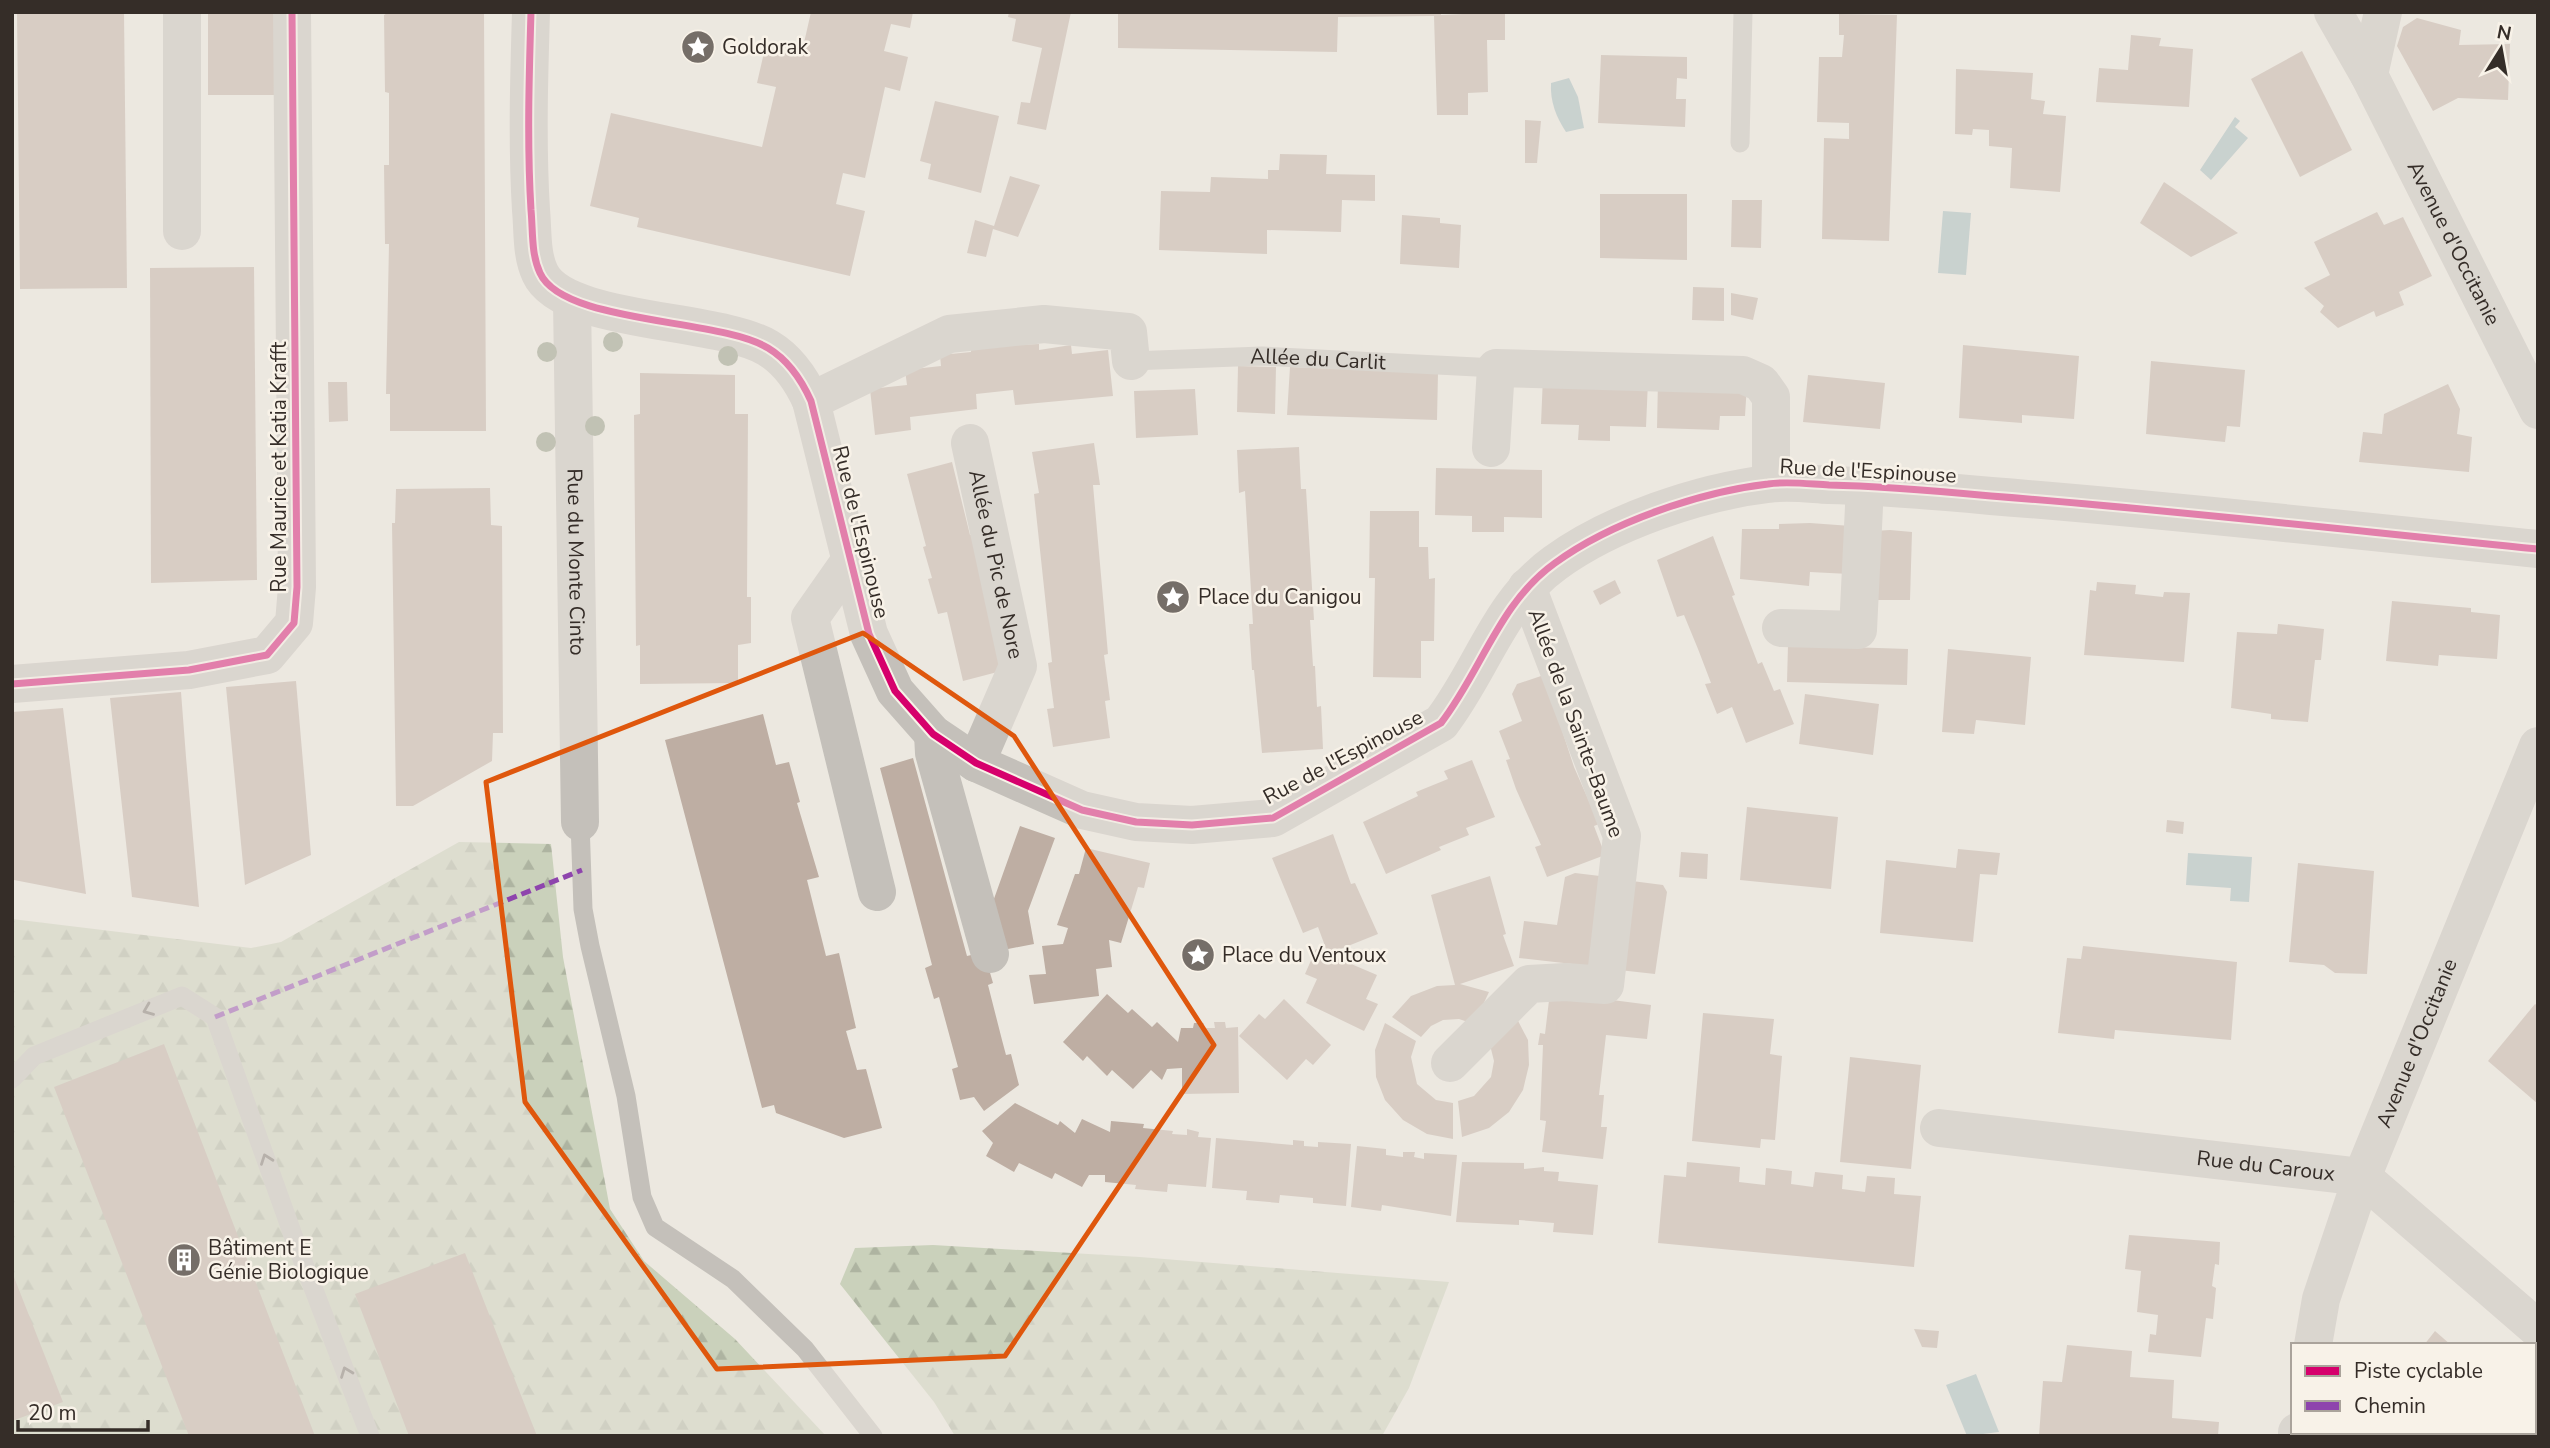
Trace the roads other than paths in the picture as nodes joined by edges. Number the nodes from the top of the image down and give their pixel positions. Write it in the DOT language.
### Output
graph roads {
  1 [pos="182,12"];
  2 [pos="292,12"];
  3 [pos="531,12"];
  4 [pos="1743,12"];
  5 [pos="2333,12"];
  6 [pos="2383,12"];
  7 [pos="2369,75"];
  8 [pos="1740,143"];
  9 [pos="182,231"];
  10 [pos="572,301"];
  11 [pos="1131,361"];
  12 [pos="1496,368"];
  13 [pos="811,401"];
  14 [pos="2538,410"];
  15 [pos="970,443"];
  16 [pos="1491,448"];
  17 [pos="1771,483"];
  18 [pos="1865,486"];
  19 [pos="2538,549"];
  20 [pos="850,561"];
  21 [pos="1527,587"];
  22 [pos="1781,628"];
  23 [pos="12,684"];
  24 [pos="933,734"];
  25 [pos="2538,746"];
  26 [pos="976,763"];
  27 [pos="580,822"];
  28 [pos="877,892"];
  29 [pos="990,954"];
  30 [pos="1450,1063"];
  31 [pos="12,1079"];
  32 [pos="1939,1128"];
  33 [pos="2362,1177"];
  34 [pos="2538,1329"];
  35 [pos="2313,1343"];
  36 [pos="370,1436"];
  37 [pos="873,1436"];
  1 -- 9 [label="street"];
  2 -- 23 [label="street, Rue Maurice et Katia Krafft"];
  3 -- 10 [label="street, Rue de l'Espinouse"];
  4 -- 8 [label="lane"];
  5 -- 7 [label="street, Avenue d'Occitanie"];
  6 -- 7 [label="street"];
  7 -- 14 [label="street, Avenue d'Occitanie"];
  10 -- 13 [label="street, Rue de l'Espinouse"];
  10 -- 27 [label="street, Rue du Monte Cinto"];
  11 -- 12 [label="lane, Allée du Carlit"];
  11 -- 13 [label="street, Allée du Carlit"];
  12 -- 16 [label="street"];
  12 -- 17 [label="street, Allée du Carlit"];
  13 -- 20 [label="street, Rue de l'Espinouse"];
  15 -- 26 [label="street, Allée du Pic de Nore"];
  17 -- 18 [label="street, Rue de l'Espinouse"];
  17 -- 21 [label="street, Rue de l'Espinouse"];
  18 -- 19 [label="street, Rue de l'Espinouse"];
  18 -- 22 [label="street"];
  20 -- 24 [label="street, Rue de l'Espinouse"];
  20 -- 28 [label="street, Rue de l'Espinouse"];
  21 -- 26 [label="street, Rue de l'Espinouse"];
  21 -- 30 [label="street, Allée de la Sainte-Baume"];
  24 -- 26 [label="street, Rue de l'Espinouse"];
  24 -- 29 [label="street"];
  25 -- 33 [label="street, Avenue d'Occitanie"];
  27 -- 37 [label="lane"];
  36 -- 31 [label="lane, one-way"];
  32 -- 33 [label="street, Rue du Caroux"];
  33 -- 34 [label="street, Rue du Caroux"];
  33 -- 35 [label="street, Avenue d'Occitanie"];
}
